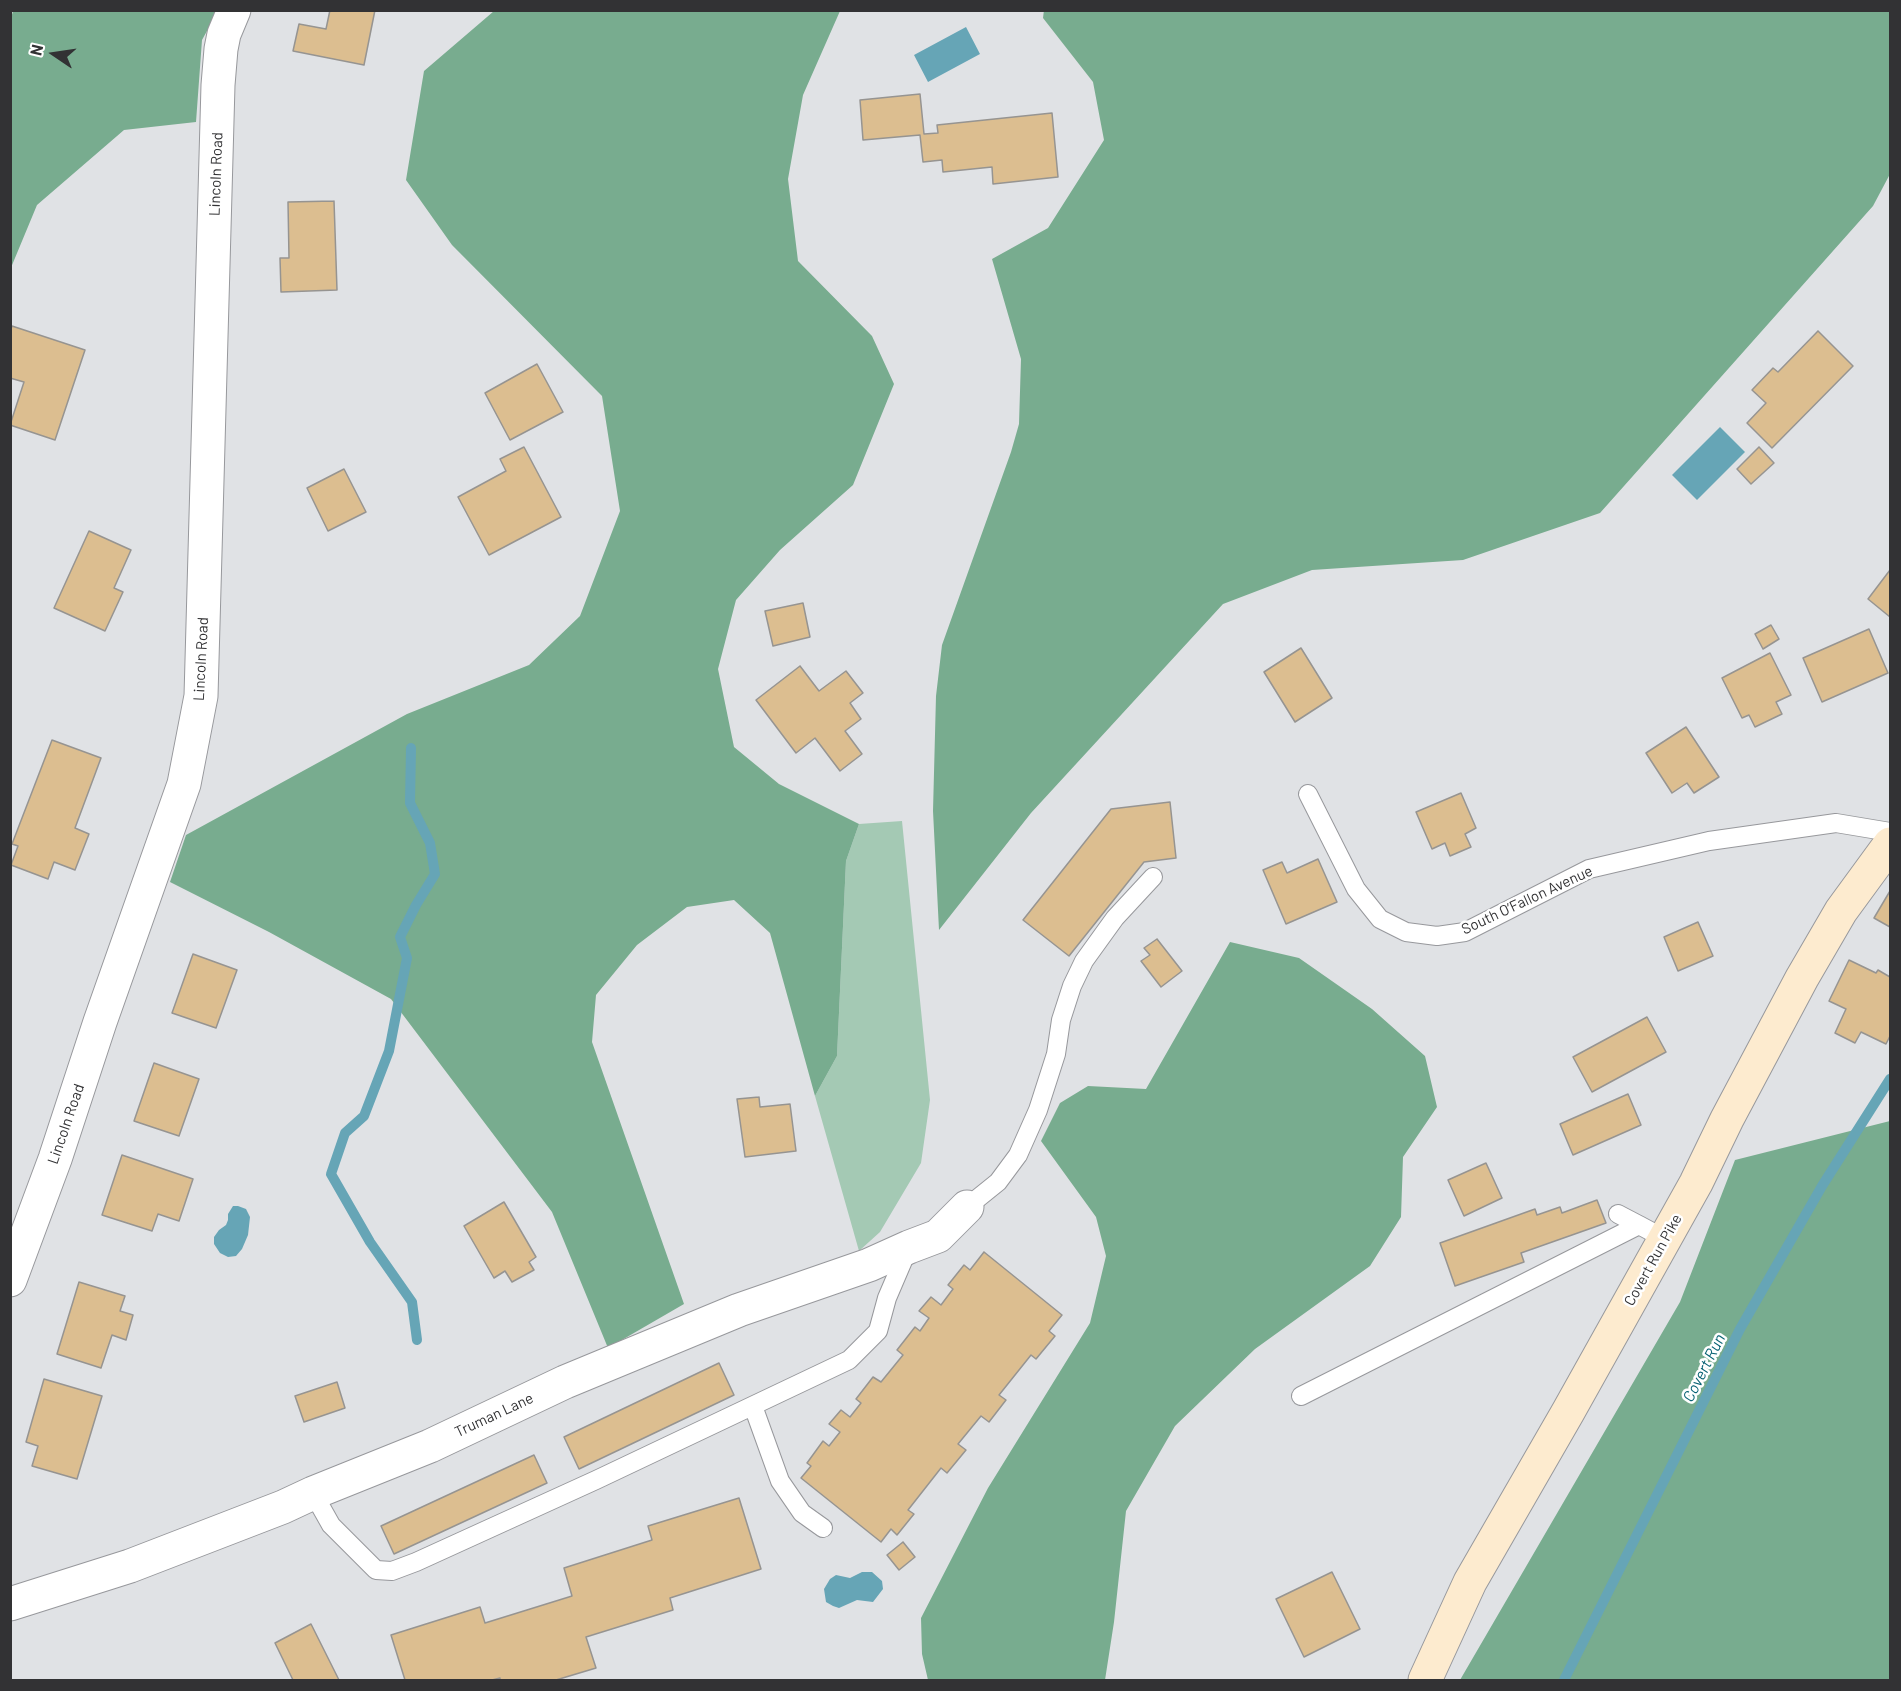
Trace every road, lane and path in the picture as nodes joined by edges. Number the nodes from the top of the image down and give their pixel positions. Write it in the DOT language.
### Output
graph roads {
  1 [pos="234,10"];
  2 [pos="1308,794"];
  3 [pos="1890,832"];
  4 [pos="1890,844"];
  5 [pos="1152,877"];
  6 [pos="967,1207"];
  7 [pos="1618,1214"];
  8 [pos="1652,1232"];
  9 [pos="909,1247"];
  10 [pos="10,1280"];
  11 [pos="1301,1396"];
  12 [pos="753,1406"];
  13 [pos="314,1492"];
  14 [pos="823,1528"];
  15 [pos="10,1604"];
  16 [pos="1425,1680"];
  1 -- 10 [label="street, Lincoln Road"];
  2 -- 3 [label="lane, South O’Fallon Avenue"];
  4 -- 8 [label="street, Covert Run Pike"];
  5 -- 6 [label="lane"];
  6 -- 9 [label="street, Truman Lane"];
  7 -- 8 [label="lane"];
  8 -- 11 [label="lane"];
  8 -- 16 [label="street, Covert Run Pike"];
  9 -- 12 [label="lane"];
  9 -- 13 [label="street, Truman Lane"];
  12 -- 13 [label="lane"];
  12 -- 14 [label="lane"];
  13 -- 15 [label="street, Truman Lane"];
}
